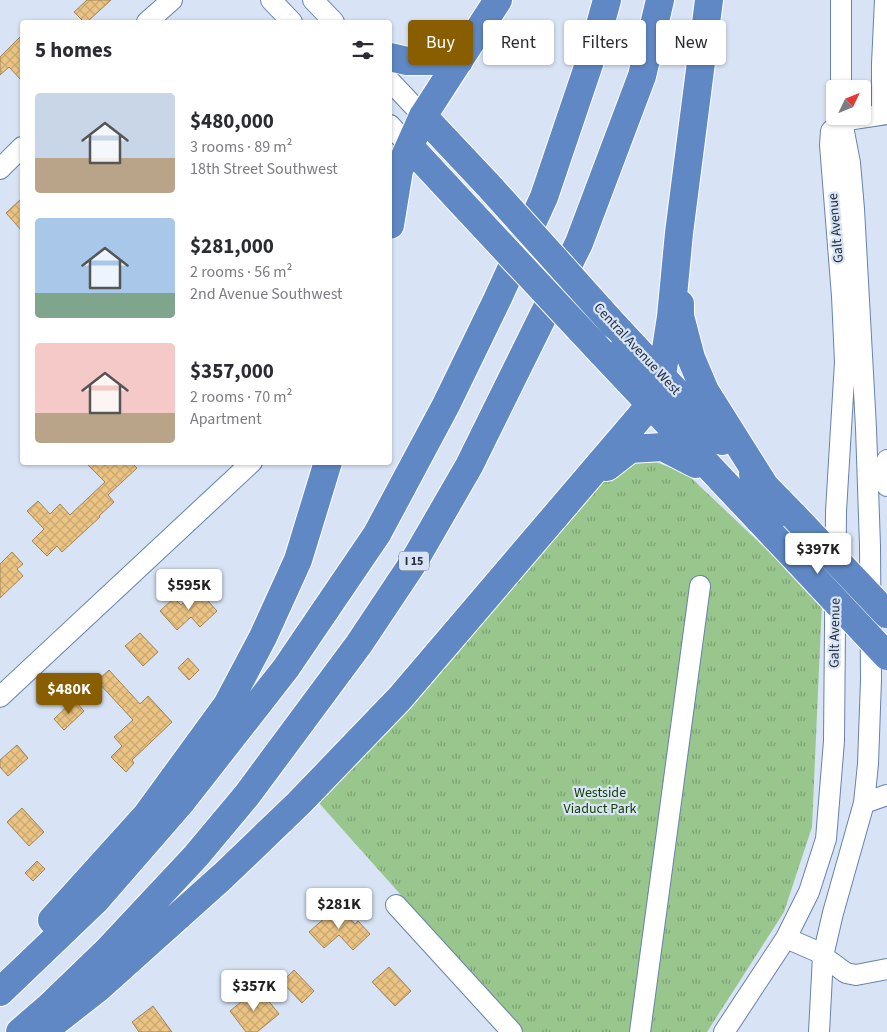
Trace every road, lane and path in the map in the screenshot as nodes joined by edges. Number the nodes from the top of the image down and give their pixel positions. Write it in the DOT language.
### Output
graph roads {
  1 [pos="172,0"];
  2 [pos="271,0"];
  3 [pos="312,0"];
  4 [pos="498,0"];
  5 [pos="607,0"];
  6 [pos="660,0"];
  7 [pos="709,0"];
  8 [pos="841,0"];
  9 [pos="885,0"];
  10 [pos="149,20"];
  11 [pos="290,20"];
  12 [pos="332,20"];
  13 [pos="473,38"];
  14 [pos="392,57"];
  15 [pos="408,61"];
  16 [pos="456,65"];
  17 [pos="841,80"];
  18 [pos="392,83"];
  19 [pos="884,114"];
  20 [pos="423,116"];
  21 [pos="871,116"];
  22 [pos="836,125"];
  23 [pos="842,125"];
  24 [pos="392,127"];
  25 [pos="410,147"];
  26 [pos="20,149"];
  27 [pos="0,169"];
  28 [pos="392,209"];
  29 [pos="679,233"];
  30 [pos="662,374"];
  31 [pos="650,405"];
  32 [pos="887,460"];
  33 [pos="249,465"];
  34 [pos="327,465"];
  35 [pos="715,473"];
  36 [pos="582,486"];
  37 [pos="887,486"];
  38 [pos="766,488"];
  39 [pos="700,586"];
  40 [pos="887,614"];
  41 [pos="887,656"];
  42 [pos="0,697"];
  43 [pos="887,795"];
  44 [pos="864,803"];
  45 [pos="805,901"];
  46 [pos="396,906"];
  47 [pos="786,938"];
  48 [pos="816,952"];
  49 [pos="32,962"];
  50 [pos="887,969"];
  51 [pos="0,992"];
  52 [pos="20,1032"];
  53 [pos="42,1032"];
  54 [pos="512,1032"];
  55 [pos="640,1032"];
  56 [pos="724,1032"];
  57 [pos="820,1032"];
  1 -- 10 [label="street"];
  2 -- 11 [label="street"];
  3 -- 12 [label="street"];
  4 -- 13 [label="highway"];
  5 -- 49 [label="highway"];
  6 -- 52 [label="highway, I 15"];
  7 -- 29 [label="highway"];
  8 -- 17 [label="street"];
  9 -- 19 [label="street"];
  14 -- 15 [label="highway"];
  16 -- 20 [label="highway"];
  18 -- 20 [label="street, Central Avenue West"];
  19 -- 21 [label="street"];
  20 -- 25 [label="highway"];
  20 -- 30 [label="highway, Central Avenue West, bridge"];
  22 -- 45 [label="street, Galt Avenue"];
  23 -- 44 [label="street"];
  24 -- 25 [label="street, Central Avenue West"];
  25 -- 28 [label="highway"];
  25 -- 31 [label="highway, Central Avenue West, bridge"];
  26 -- 27 [label="street"];
  29 -- 30 [label="highway"];
  29 -- 38 [label="highway"];
  30 -- 31 [label="highway"];
  30 -- 38 [label="highway, Central Avenue West"];
  31 -- 35 [label="highway, Central Avenue West"];
  31 -- 36 [label="highway"];
  32 -- 37 [label="street"];
  33 -- 42 [label="street"];
  34 -- 49 [label="highway"];
  35 -- 36 [label="highway"];
  35 -- 41 [label="highway, Central Avenue West, bridge"];
  36 -- 53 [label="highway"];
  38 -- 40 [label="highway, Central Avenue West, bridge"];
  39 -- 55 [label="street"];
  43 -- 44 [label="street"];
  44 -- 48 [label="street"];
  45 -- 47 [label="street, Galt Avenue"];
  45 -- 48 [label="street"];
  46 -- 54 [label="street"];
  47 -- 48 [label="street"];
  47 -- 56 [label="street, Galt Avenue"];
  48 -- 50 [label="street"];
  48 -- 57 [label="street"];
  49 -- 51 [label="highway"];
}
